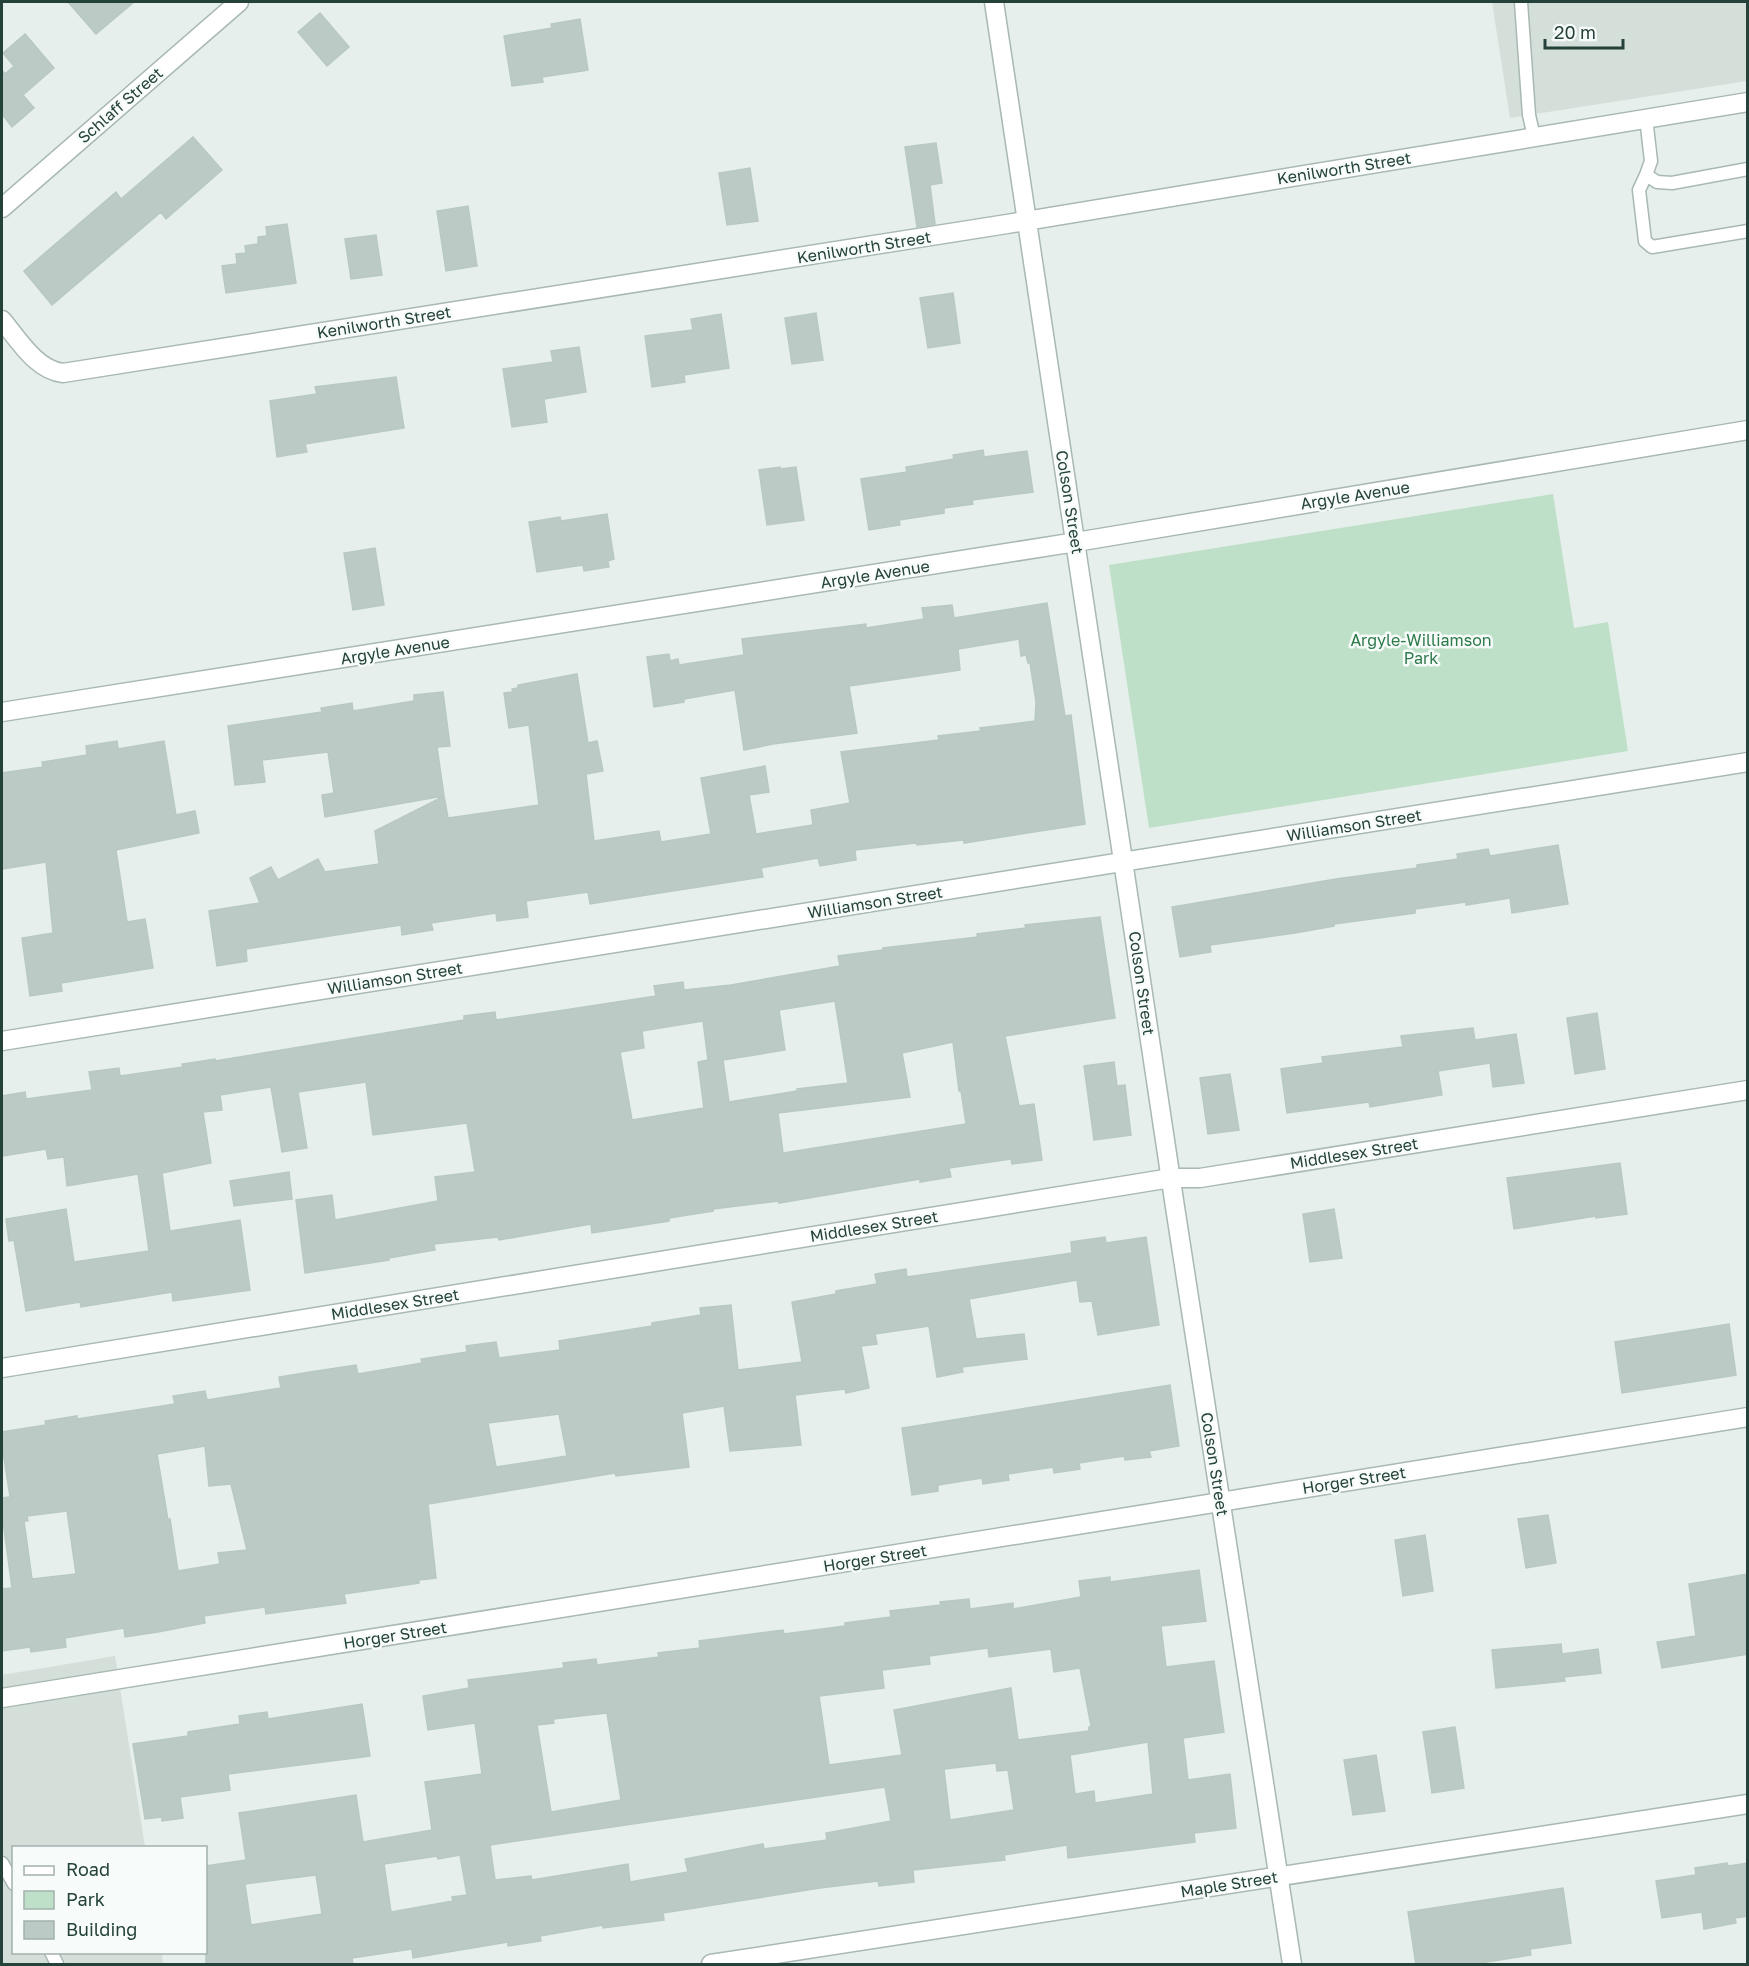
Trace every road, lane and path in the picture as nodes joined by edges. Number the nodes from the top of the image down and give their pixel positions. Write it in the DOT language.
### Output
graph roads {
  1 [pos="239,2"];
  2 [pos="993,2"];
  3 [pos="1521,2"];
  4 [pos="1748,102"];
  5 [pos="1646,118"];
  6 [pos="1534,137"];
  7 [pos="1748,169"];
  8 [pos="1646,175"];
  9 [pos="2,208"];
  10 [pos="1026,221"];
  11 [pos="1748,231"];
  12 [pos="2,320"];
  13 [pos="1748,430"];
  14 [pos="1076,542"];
  15 [pos="2,712"];
  16 [pos="1748,762"];
  17 [pos="1124,862"];
  18 [pos="2,1041"];
  19 [pos="1748,1090"];
  20 [pos="1171,1178"];
  21 [pos="2,1368"];
  22 [pos="1748,1417"];
  23 [pos="1221,1502"];
  24 [pos="2,1698"];
  25 [pos="1748,1804"];
  26 [pos="2,1863"];
  27 [pos="1279,1876"];
  28 [pos="12,1880"];
  29 [pos="711,1965"];
  30 [pos="1292,1965"];
  1 -- 9 [label="street, Schlaff Street"];
  2 -- 10 [label="street, Colson Street"];
  3 -- 6 [label="lane"];
  4 -- 5 [label="street, Kenilworth Street"];
  5 -- 6 [label="street, Kenilworth Street"];
  5 -- 8 [label="lane"];
  6 -- 10 [label="street, Kenilworth Street"];
  7 -- 8 [label="lane"];
  8 -- 11 [label="lane"];
  10 -- 12 [label="street, Kenilworth Street"];
  10 -- 14 [label="street, Colson Street"];
  13 -- 14 [label="street, Argyle Avenue"];
  14 -- 15 [label="street, Argyle Avenue"];
  14 -- 17 [label="street, Colson Street"];
  16 -- 17 [label="street, Williamson Street"];
  17 -- 18 [label="street, Williamson Street"];
  17 -- 20 [label="street, Colson Street"];
  19 -- 20 [label="street, Middlesex Street"];
  20 -- 21 [label="street, Middlesex Street"];
  20 -- 23 [label="street, Colson Street"];
  22 -- 23 [label="street, Horger Street"];
  23 -- 24 [label="street, Horger Street"];
  23 -- 27 [label="street, Colson Street"];
  25 -- 27 [label="street, Maple Street"];
  26 -- 28 [label="lane"];
  27 -- 29 [label="street, Maple Street"];
  27 -- 30 [label="street, Colson Street"];
}
